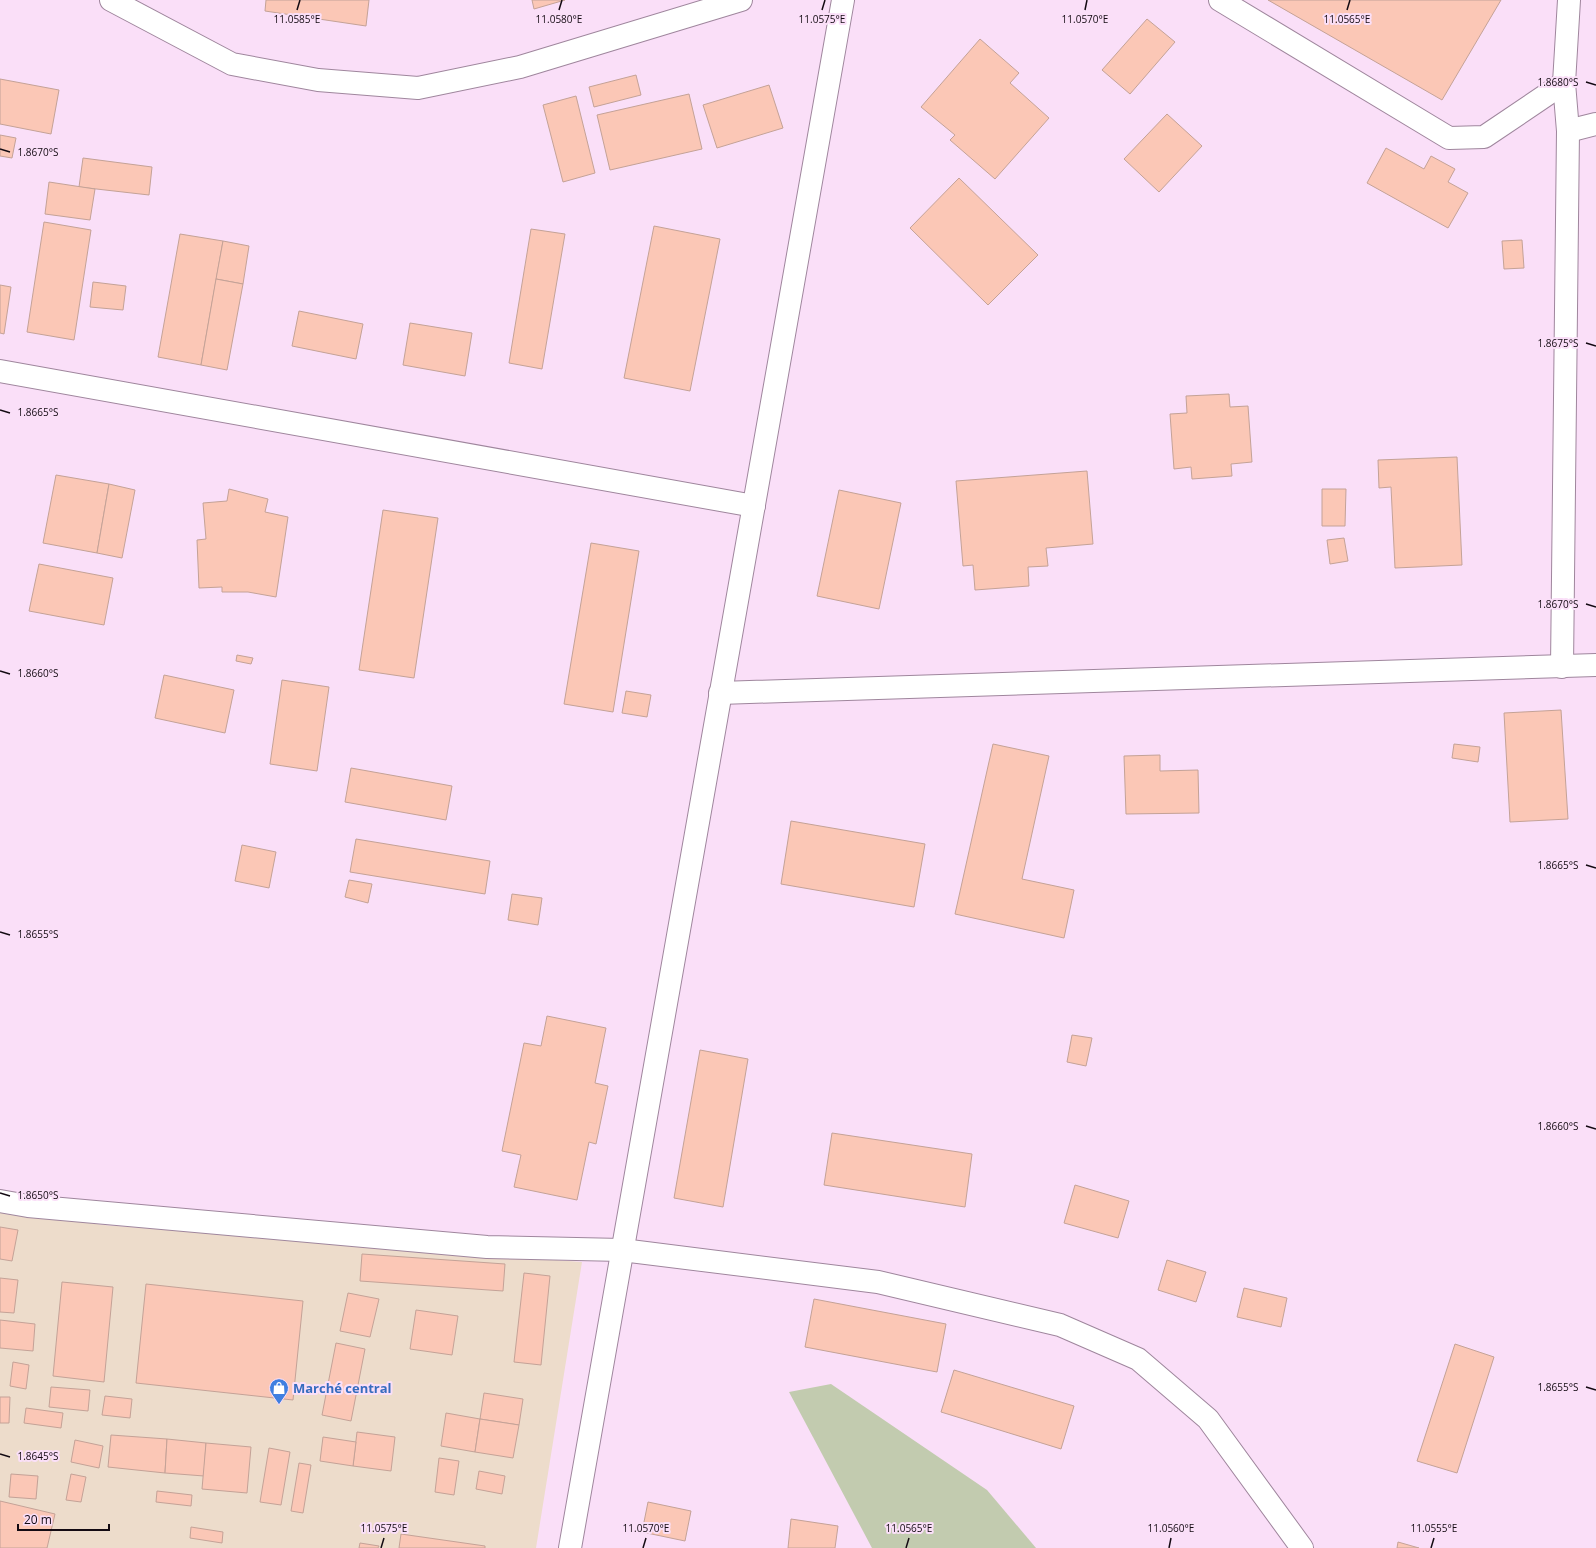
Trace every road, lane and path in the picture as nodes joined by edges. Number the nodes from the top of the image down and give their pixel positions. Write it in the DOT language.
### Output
graph roads {
  1 [pos="111,0"];
  2 [pos="741,0"];
  3 [pos="843,0"];
  4 [pos="1220,0"];
  5 [pos="1565,2"];
  6 [pos="1564,83"];
  7 [pos="1596,124"];
  8 [pos="1568,131"];
  9 [pos="0,371"];
  10 [pos="754,506"];
  11 [pos="1596,665"];
  12 [pos="1562,667"];
  13 [pos="720,693"];
  14 [pos="0,1201"];
  15 [pos="622,1250"];
  16 [pos="570,1548"];
  17 [pos="1302,1548"];
  1 -- 2 [label="street"];
  3 -- 10 [label="street"];
  4 -- 6 [label="street"];
  5 -- 6 [label="street"];
  6 -- 8 [label="street"];
  7 -- 8 [label="street"];
  8 -- 12 [label="street"];
  9 -- 10 [label="street"];
  10 -- 13 [label="street"];
  11 -- 12 [label="street"];
  12 -- 13 [label="street"];
  13 -- 15 [label="street"];
  14 -- 15 [label="street"];
  15 -- 16 [label="street"];
  15 -- 17 [label="street"];
}
